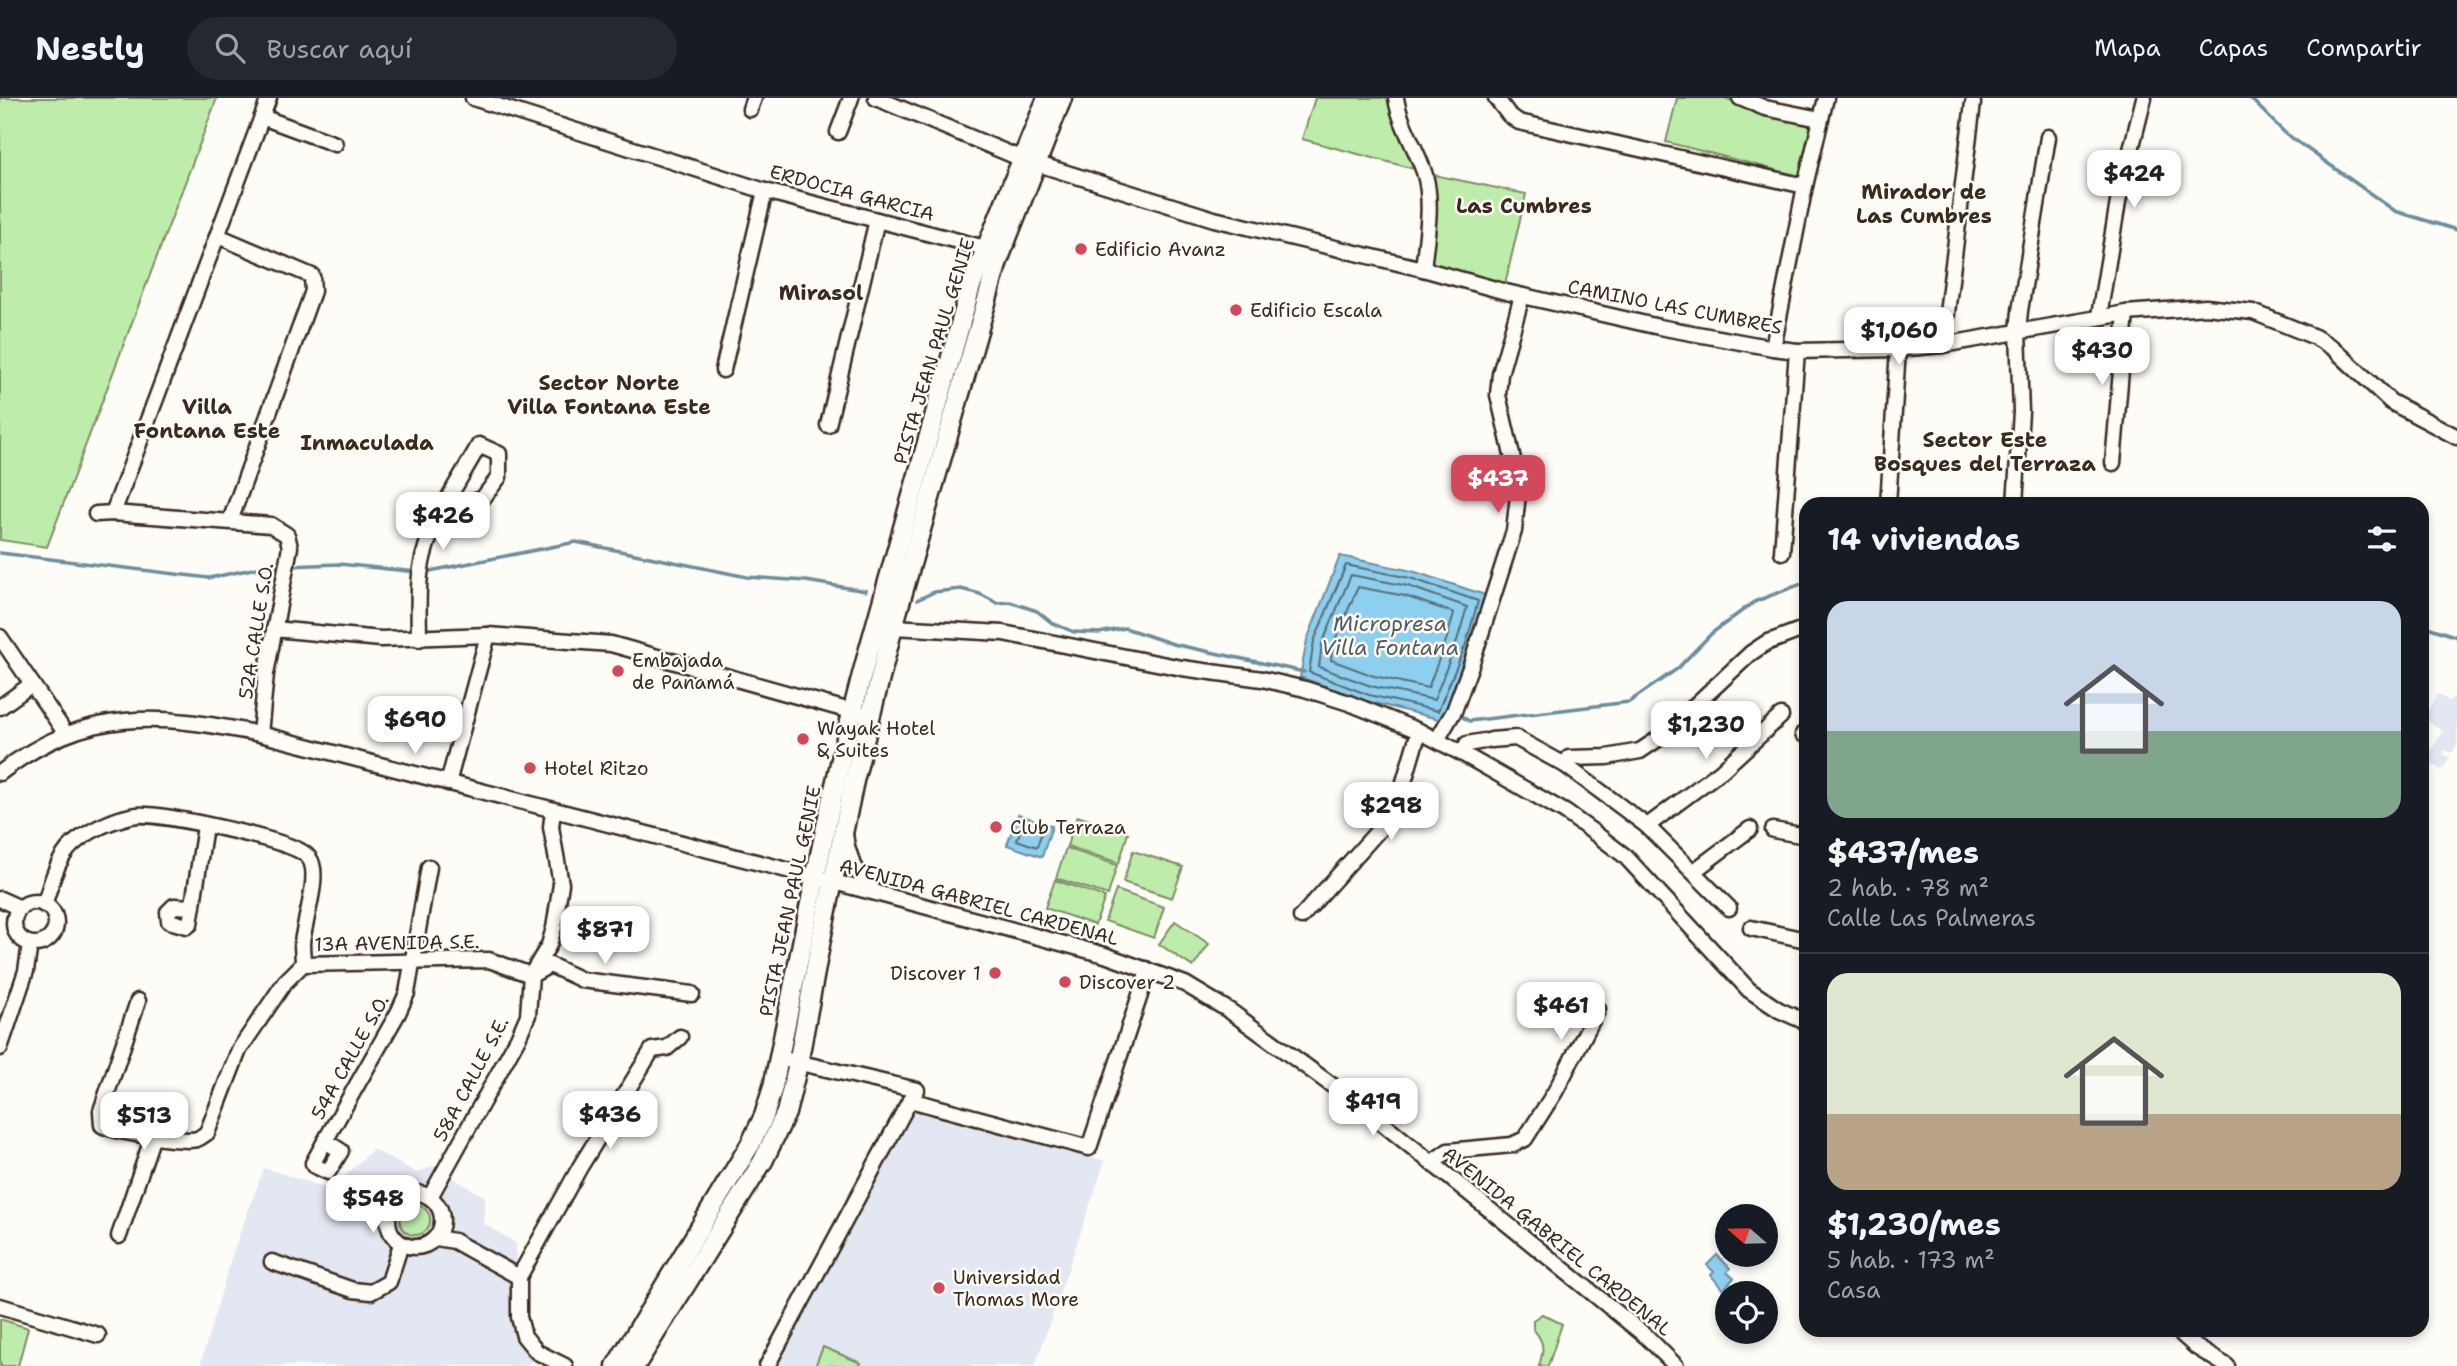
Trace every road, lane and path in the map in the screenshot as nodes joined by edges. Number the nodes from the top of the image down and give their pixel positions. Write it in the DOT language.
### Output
graph roads {
  1 [pos="270,98"];
  2 [pos="473,98"];
  3 [pos="851,98"];
  4 [pos="876,98"];
  5 [pos="1047,98"];
  6 [pos="1053,98"];
  7 [pos="1062,98"];
  8 [pos="1396,98"];
  9 [pos="1496,98"];
  10 [pos="1740,98"];
  11 [pos="1826,98"];
  12 [pos="2144,98"];
  13 [pos="1973,103"];
  14 [pos="262,117"];
  15 [pos="1820,119"];
  16 [pos="838,132"];
  17 [pos="2048,137"];
  18 [pos="335,144"];
  19 [pos="1030,161"];
  20 [pos="1805,186"];
  21 [pos="765,191"];
  22 [pos="877,220"];
  23 [pos="218,236"];
  24 [pos="991,254"];
  25 [pos="1423,270"];
  26 [pos="1522,296"];
  27 [pos="2126,313"];
  28 [pos="2099,316"];
  29 [pos="2018,331"];
  30 [pos="1943,345"];
  31 [pos="1773,348"];
  32 [pos="1898,349"];
  33 [pos="1797,351"];
  34 [pos="723,370"];
  35 [pos="828,425"];
  36 [pos="2457,437"];
  37 [pos="2113,463"];
  38 [pos="1888,497"];
  39 [pos="2015,497"];
  40 [pos="113,513"];
  41 [pos="96,514"];
  42 [pos="439,518"];
  43 [pos="230,521"];
  44 [pos="902,533"];
  45 [pos="1782,552"];
  46 [pos="893,627"];
  47 [pos="274,629"];
  48 [pos="1798,631"];
  49 [pos="488,635"];
  50 [pos="0,637"];
  51 [pos="419,639"];
  52 [pos="867,656"];
  53 [pos="32,684"];
  54 [pos="0,707"];
  55 [pos="860,714"];
  56 [pos="1781,716"];
  57 [pos="1419,732"];
  58 [pos="66,734"];
  59 [pos="260,734"];
  60 [pos="1437,740"];
  61 [pos="1463,754"];
  62 [pos="1565,765"];
  63 [pos="0,773"];
  64 [pos="448,783"];
  65 [pos="553,811"];
  66 [pos="205,825"];
  67 [pos="845,826"];
  68 [pos="1647,826"];
  69 [pos="1750,829"];
  70 [pos="1773,830"];
  71 [pos="1799,835"];
  72 [pos="429,867"];
  73 [pos="1694,871"];
  74 [pos="814,878"];
  75 [pos="832,883"];
  76 [pos="876,893"];
  77 [pos="0,899"];
  78 [pos="44,905"];
  79 [pos="193,907"];
  80 [pos="1729,908"];
  81 [pos="0,913"];
  82 [pos="17,913"];
  83 [pos="1301,917"];
  84 [pos="1751,928"];
  85 [pos="1799,938"];
  86 [pos="30,944"];
  87 [pos="412,960"];
  88 [pos="303,964"];
  89 [pos="1146,969"];
  90 [pos="531,975"];
  91 [pos="692,994"];
  92 [pos="138,1001"];
  93 [pos="1598,1009"];
  94 [pos="1799,1019"];
  95 [pos="680,1037"];
  96 [pos="0,1048"];
  97 [pos="779,1058"];
  98 [pos="798,1064"];
  99 [pos="917,1090"];
  100 [pos="153,1136"];
  101 [pos="325,1141"];
  102 [pos="1432,1163"];
  103 [pos="430,1197"];
  104 [pos="119,1236"];
  105 [pos="436,1238"];
  106 [pos="401,1244"];
  107 [pos="272,1262"];
  108 [pos="519,1277"];
  109 [pos="0,1306"];
  110 [pos="98,1335"];
  111 [pos="2185,1337"];
  112 [pos="1672,1365"];
  113 [pos="565,1366"];
  114 [pos="616,1366"];
  115 [pos="635,1366"];
  116 [pos="767,1366"];
  117 [pos="2227,1366"];
  1 -- 14 [label="street"];
  2 -- 21 [label="street, ERDOCIA GARCIA"];
  3 -- 16 [label="street"];
  4 -- 19 [label="street, CAMINO LAS CUMBRES"];
  5 -- 19 [label="main road, PISTA JEAN PAUL GENIE"];
  6 -- 19 [label="main road"];
  7 -- 19 [label="main road, PISTA JEAN PAUL GENIE"];
  8 -- 25 [label="street"];
  9 -- 20 [label="street"];
  10 -- 15 [label="street"];
  11 -- 15 [label="street"];
  12 -- 28 [label="street"];
  13 -- 30 [label="street"];
  14 -- 18 [label="street"];
  14 -- 23 [label="street"];
  15 -- 20 [label="street"];
  17 -- 29 [label="street"];
  19 -- 24 [label="main road, PISTA JEAN PAUL GENIE"];
  19 -- 25 [label="street, CAMINO LAS CUMBRES"];
  20 -- 31 [label="street"];
  21 -- 22 [label="street, ERDOCIA GARCIA"];
  21 -- 34 [label="street"];
  22 -- 24 [label="street, ERDOCIA GARCIA"];
  22 -- 35 [label="street"];
  23 -- 40 [label="street"];
  23 -- 43 [label="street"];
  24 -- 44 [label="main road, PISTA JEAN PAUL GENIE"];
  24 -- 46 [label="main road, PISTA JEAN PAUL GENIE"];
  25 -- 26 [label="street, CAMINO LAS CUMBRES"];
  26 -- 31 [label="street, CAMINO LAS CUMBRES"];
  26 -- 60 [label="street"];
  27 -- 28 [label="street, CAMINO LAS CUMBRES"];
  27 -- 36 [label="street, CAMINO LAS CUMBRES"];
  27 -- 37 [label="street"];
  28 -- 29 [label="street, CAMINO LAS CUMBRES"];
  29 -- 30 [label="street, CAMINO LAS CUMBRES"];
  29 -- 39 [label="street"];
  30 -- 32 [label="street, CAMINO LAS CUMBRES"];
  31 -- 33 [label="street, CAMINO LAS CUMBRES"];
  32 -- 33 [label="street, CAMINO LAS CUMBRES"];
  32 -- 38 [label="street"];
  33 -- 45 [label="street"];
  40 -- 41 [label="street"];
  40 -- 43 [label="street"];
  42 -- 42 [label="street"];
  42 -- 51 [label="street"];
  43 -- 47 [label="street, 52A CALLE S.O."];
  44 -- 46 [label="main road"];
  44 -- 52 [label="main road, PISTA JEAN PAUL GENIE"];
  46 -- 52 [label="main road"];
  46 -- 55 [label="main road, PISTA JEAN PAUL GENIE"];
  46 -- 57 [label="street"];
  47 -- 51 [label="street"];
  47 -- 59 [label="street, 52A CALLE S.O."];
  48 -- 62 [label="street"];
  49 -- 51 [label="street"];
  49 -- 55 [label="street"];
  49 -- 64 [label="street"];
  50 -- 53 [label="street"];
  52 -- 55 [label="main road, PISTA JEAN PAUL GENIE"];
  53 -- 54 [label="street"];
  53 -- 58 [label="street"];
  55 -- 67 [label="main road, PISTA JEAN PAUL GENIE"];
  55 -- 74 [label="main road, PISTA JEAN PAUL GENIE"];
  56 -- 68 [label="street"];
  57 -- 60 [label="street"];
  57 -- 83 [label="street"];
  58 -- 59 [label="street, AVENIDA GABRIEL CARDENAL"];
  58 -- 63 [label="street, AVENIDA GABRIEL CARDENAL"];
  59 -- 64 [label="street, AVENIDA GABRIEL CARDENAL"];
  60 -- 61 [label="street"];
  61 -- 62 [label="street"];
  61 -- 94 [label="street"];
  62 -- 68 [label="street"];
  64 -- 65 [label="street, AVENIDA GABRIEL CARDENAL"];
  65 -- 74 [label="street, AVENIDA GABRIEL CARDENAL"];
  65 -- 90 [label="street"];
  66 -- 78 [label="street"];
  66 -- 79 [label="street"];
  66 -- 88 [label="street"];
  67 -- 75 [label="main road, PISTA JEAN PAUL GENIE"];
  67 -- 76 [label="street"];
  68 -- 73 [label="street"];
  69 -- 73 [label="street"];
  70 -- 71 [label="street"];
  72 -- 87 [label="street, 54A CALLE S.O."];
  73 -- 80 [label="street"];
  74 -- 75 [label="street, AVENIDA GABRIEL CARDENAL"];
  74 -- 97 [label="main road, PISTA JEAN PAUL GENIE"];
  75 -- 76 [label="street, AVENIDA GABRIEL CARDENAL"];
  75 -- 98 [label="main road, PISTA JEAN PAUL GENIE"];
  76 -- 89 [label="street, AVENIDA GABRIEL CARDENAL"];
  77 -- 82 [label="street"];
  78 -- 82 [label="street"];
  78 -- 86 [label="street"];
  81 -- 82 [label="street"];
  82 -- 86 [label="street"];
  84 -- 85 [label="street"];
  86 -- 96 [label="street"];
  87 -- 88 [label="street, 13A AVENIDA S.E."];
  87 -- 90 [label="street, 13A AVENIDA S.E."];
  87 -- 101 [label="street, 54A CALLE S.O."];
  88 -- 100 [label="street"];
  89 -- 102 [label="street, AVENIDA GABRIEL CARDENAL"];
  89 -- 116 [label="street"];
  90 -- 91 [label="street, 13A AVENIDA S.E."];
  90 -- 103 [label="street, 58A CALLE S.E."];
  92 -- 100 [label="street"];
  93 -- 102 [label="street"];
  95 -- 108 [label="street"];
  97 -- 98 [label="street"];
  97 -- 114 [label="main road, PISTA JEAN PAUL GENIE"];
  98 -- 99 [label="street"];
  98 -- 115 [label="main road, PISTA JEAN PAUL GENIE"];
  100 -- 104 [label="street"];
  102 -- 112 [label="street, AVENIDA GABRIEL CARDENAL"];
  103 -- 105 [label="street"];
  103 -- 106 [label="street"];
  105 -- 106 [label="street"];
  105 -- 108 [label="street"];
  106 -- 107 [label="street"];
  108 -- 113 [label="street"];
  109 -- 110 [label="street"];
  111 -- 117 [label="street"];
}
